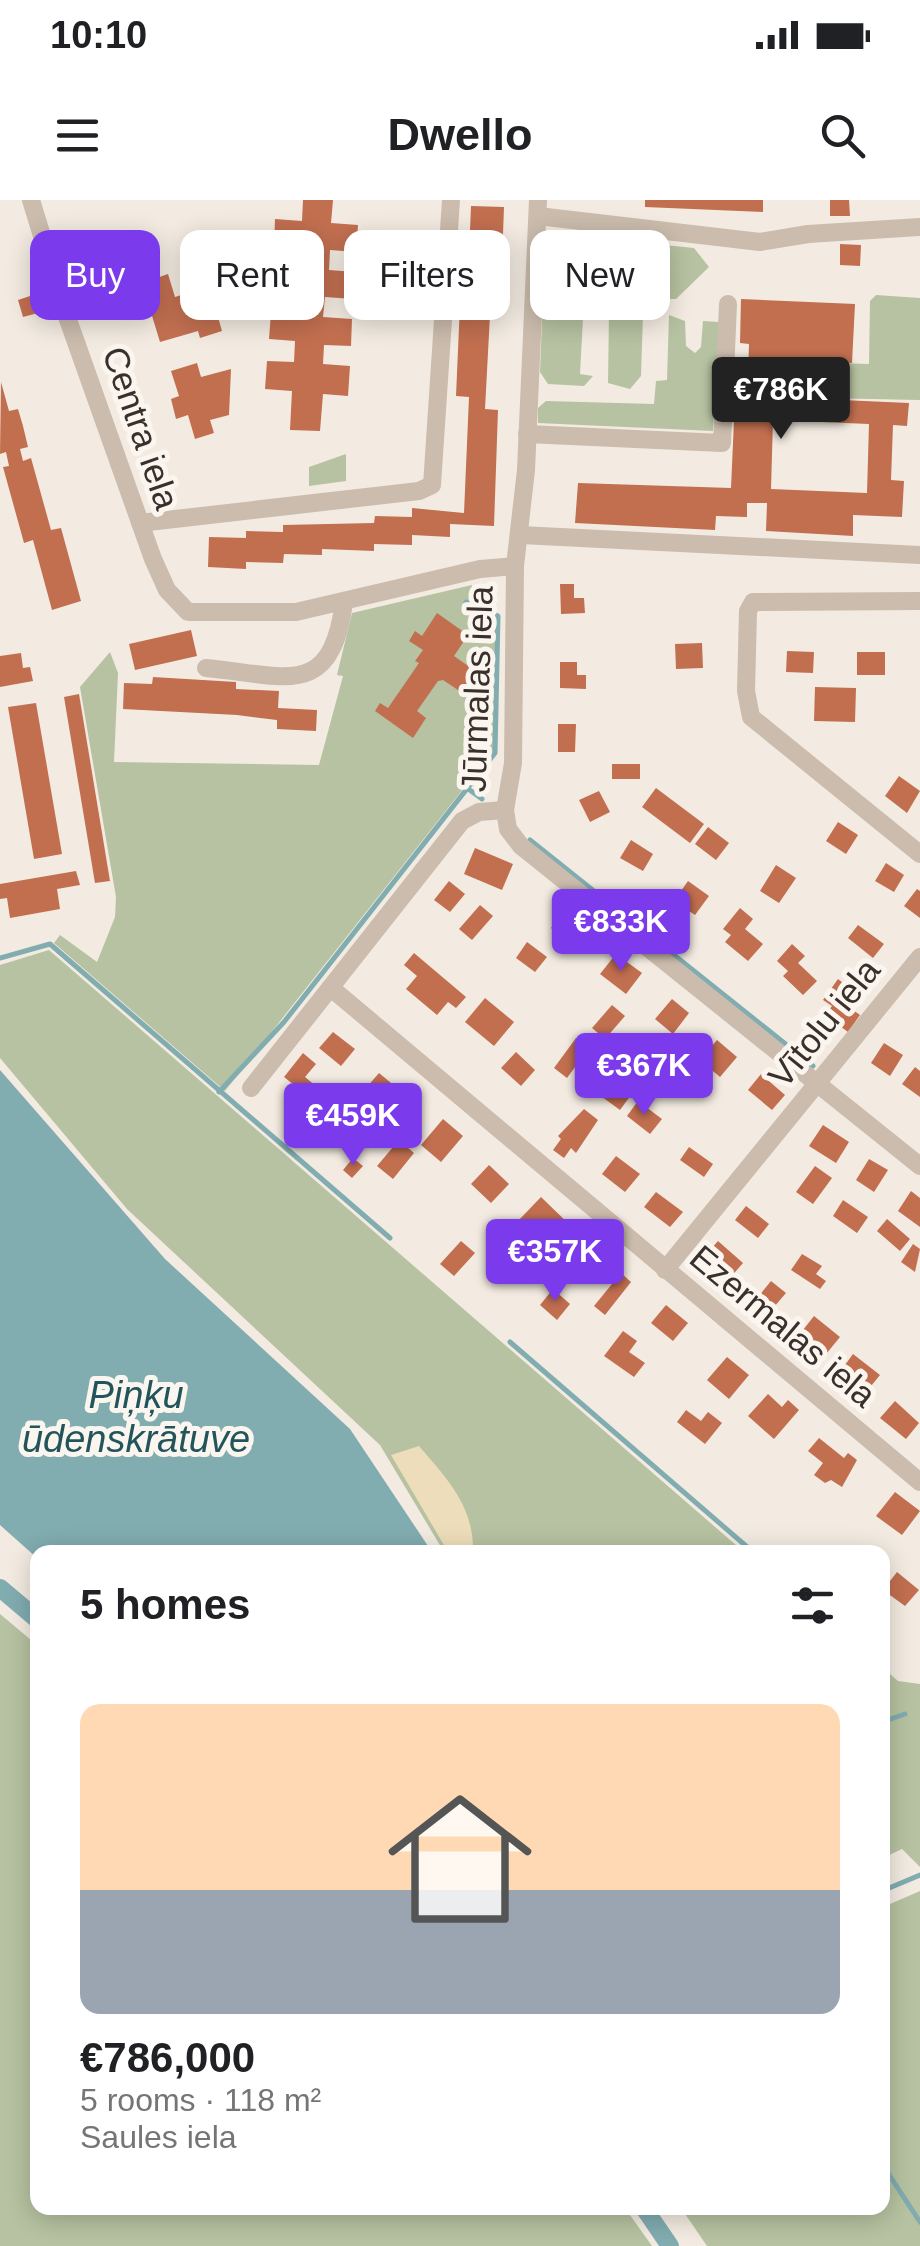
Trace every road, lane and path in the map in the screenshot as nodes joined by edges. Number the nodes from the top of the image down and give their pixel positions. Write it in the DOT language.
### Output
graph roads {
  1 [pos="31,200"];
  2 [pos="451,200"];
  3 [pos="536,204"];
  4 [pos="920,227"];
  5 [pos="728,304"];
  6 [pos="528,434"];
  7 [pos="140,523"];
  8 [pos="521,535"];
  9 [pos="911,555"];
  10 [pos="514,566"];
  11 [pos="344,602"];
  12 [pos="920,602"];
  13 [pos="206,668"];
  14 [pos="504,810"];
  15 [pos="920,854"];
  16 [pos="920,958"];
  17 [pos="331,988"];
  18 [pos="816,1085"];
  19 [pos="252,1088"];
  20 [pos="920,1166"];
  21 [pos="664,1270"];
  22 [pos="920,1482"];
  1 -- 7 [label="street, Centra iela"];
  2 -- 7 [label="street"];
  3 -- 4 [label="street"];
  3 -- 6 [label="street, Jūrmalas iela"];
  5 -- 6 [label="street"];
  6 -- 8 [label="street, Jūrmalas iela"];
  7 -- 11 [label="street, Centra iela"];
  8 -- 9 [label="street"];
  8 -- 10 [label="street, Jūrmalas iela"];
  10 -- 11 [label="street"];
  10 -- 14 [label="street, Jūrmalas iela"];
  11 -- 13 [label="street"];
  12 -- 15 [label="street"];
  14 -- 17 [label="street"];
  14 -- 18 [label="street, Jūrmalas iela"];
  16 -- 18 [label="street, Vītolu iela"];
  17 -- 19 [label="street"];
  17 -- 21 [label="street, Ezermalas iela"];
  18 -- 20 [label="street, Jūrmalas iela"];
  18 -- 21 [label="street, Vītolu iela"];
  21 -- 22 [label="street, Ezermalas iela"];
}
